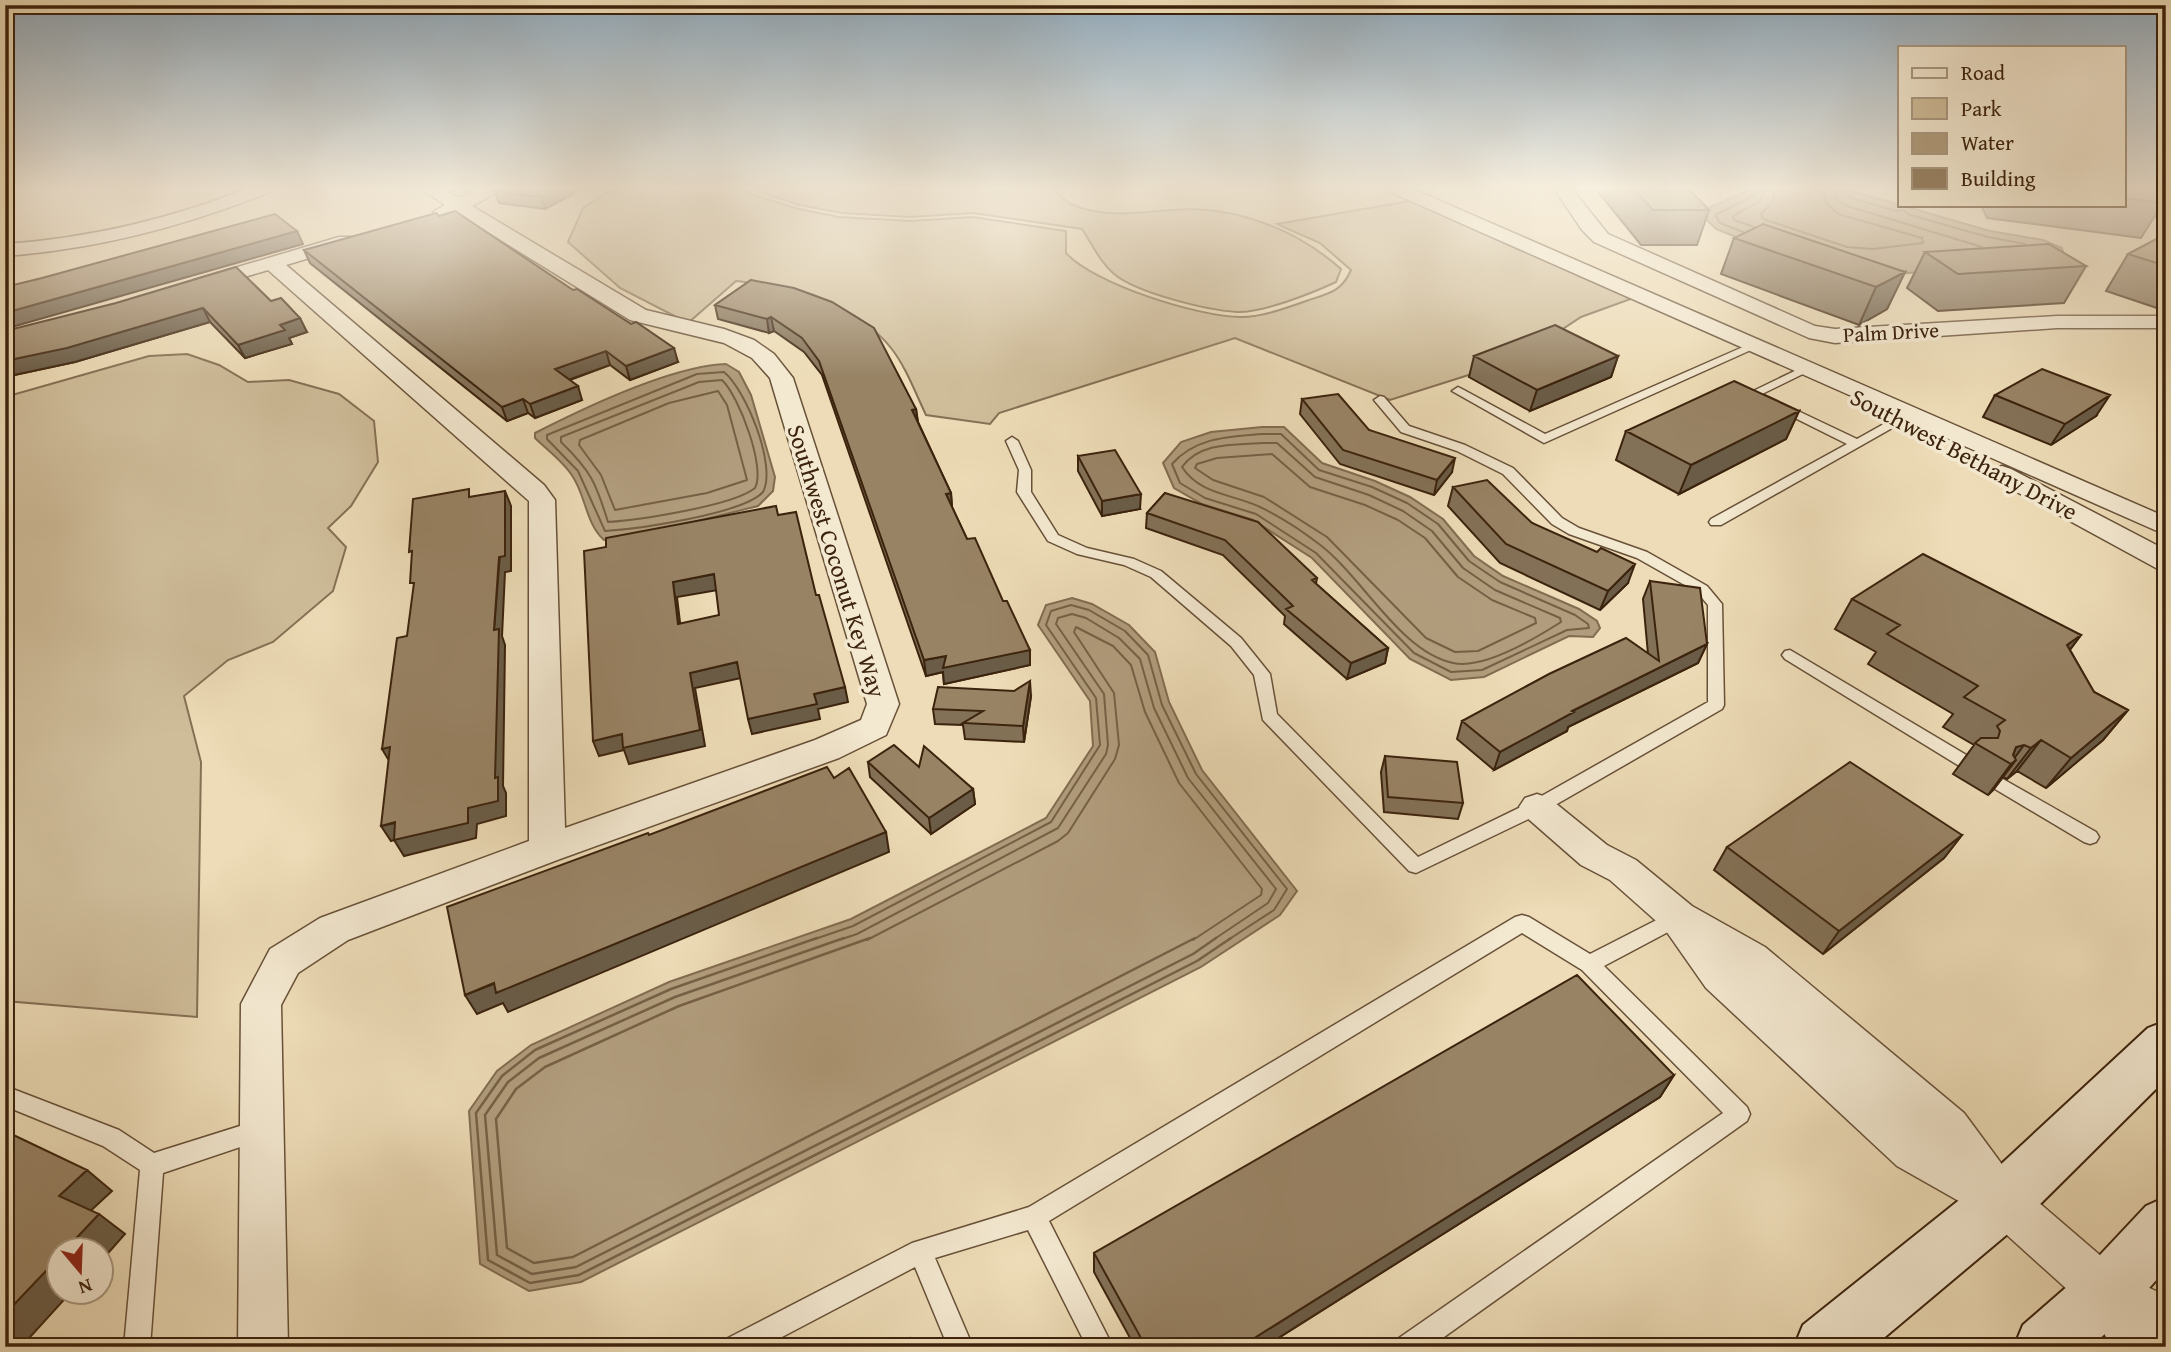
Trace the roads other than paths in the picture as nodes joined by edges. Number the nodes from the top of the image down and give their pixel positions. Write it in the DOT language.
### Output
graph roads {
  1 [pos="62,250"];
  2 [pos="315,250"];
  3 [pos="531,250"];
  4 [pos="1536,250"];
  5 [pos="1625,250"];
  6 [pos="1633,254"];
  7 [pos="5,258"];
  8 [pos="272,263"];
  9 [pos="1584,271"];
  10 [pos="182,289"];
  11 [pos="2166,323"];
  12 [pos="1759,347"];
  13 [pos="1805,369"];
  14 [pos="1458,391"];
  15 [pos="1380,400"];
  16 [pos="1902,419"];
  17 [pos="1012,441"];
  18 [pos="1857,444"];
  19 [pos="1716,522"];
  20 [pos="2166,527"];
  21 [pos="2166,562"];
  22 [pos="1790,655"];
  23 [pos="1967,763"];
  24 [pos="2001,784"];
  25 [pos="1546,802"];
  26 [pos="2090,837"];
  27 [pos="547,849"];
  28 [pos="1678,917"];
  29 [pos="1589,964"];
  30 [pos="2166,1044"];
  31 [pos="5,1096"];
  32 [pos="262,1130"];
  33 [pos="152,1165"];
  34 [pos="2003,1201"];
  35 [pos="1034,1217"];
  36 [pos="2166,1226"];
  37 [pos="920,1251"];
  38 [pos="2106,1292"];
  39 [pos="2166,1324"];
  40 [pos="137,1347"];
  41 [pos="263,1347"];
  42 [pos="737,1347"];
  43 [pos="961,1347"];
  44 [pos="1101,1347"];
  45 [pos="1408,1347"];
  46 [pos="1825,1347"];
  47 [pos="2045,1347"];
  48 [pos="2141,1347"];
  1 -- 7 [label="street"];
  2 -- 8 [label="street"];
  3 -- 27 [label="street, Southwest Coconut Key Way"];
  4 -- 9 [label="street, Southwest Bethany Drive"];
  5 -- 6 [label="street, Palm Drive"];
  6 -- 9 [label="street"];
  6 -- 11 [label="street, Palm Drive"];
  8 -- 10 [label="street"];
  8 -- 27 [label="street"];
  9 -- 12 [label="street, Southwest Bethany Drive"];
  12 -- 13 [label="street, Southwest Bethany Drive"];
  12 -- 14 [label="lane"];
  12 -- 20 [label="street, Southwest Bethany Drive"];
  13 -- 16 [label="street, Southwest Bethany Drive"];
  13 -- 18 [label="lane"];
  15 -- 25 [label="lane"];
  16 -- 18 [label="lane"];
  16 -- 21 [label="street, Southwest Bethany Drive"];
  17 -- 25 [label="lane"];
  18 -- 19 [label="lane"];
  22 -- 23 [label="lane"];
  24 -- 26 [label="lane"];
  25 -- 28 [label="street"];
  27 -- 32 [label="street, Southwest Coconut Key Way"];
  28 -- 29 [label="lane"];
  28 -- 34 [label="street"];
  29 -- 35 [label="lane"];
  29 -- 45 [label="lane"];
  30 -- 34 [label="main road"];
  31 -- 33 [label="lane"];
  32 -- 33 [label="lane"];
  32 -- 41 [label="street"];
  33 -- 40 [label="lane"];
  34 -- 38 [label="street"];
  34 -- 46 [label="main road"];
  35 -- 37 [label="lane"];
  35 -- 44 [label="lane"];
  36 -- 38 [label="main road"];
  37 -- 42 [label="lane"];
  37 -- 43 [label="lane"];
  38 -- 39 [label="street"];
  38 -- 47 [label="main road"];
  38 -- 48 [label="street"];
}
